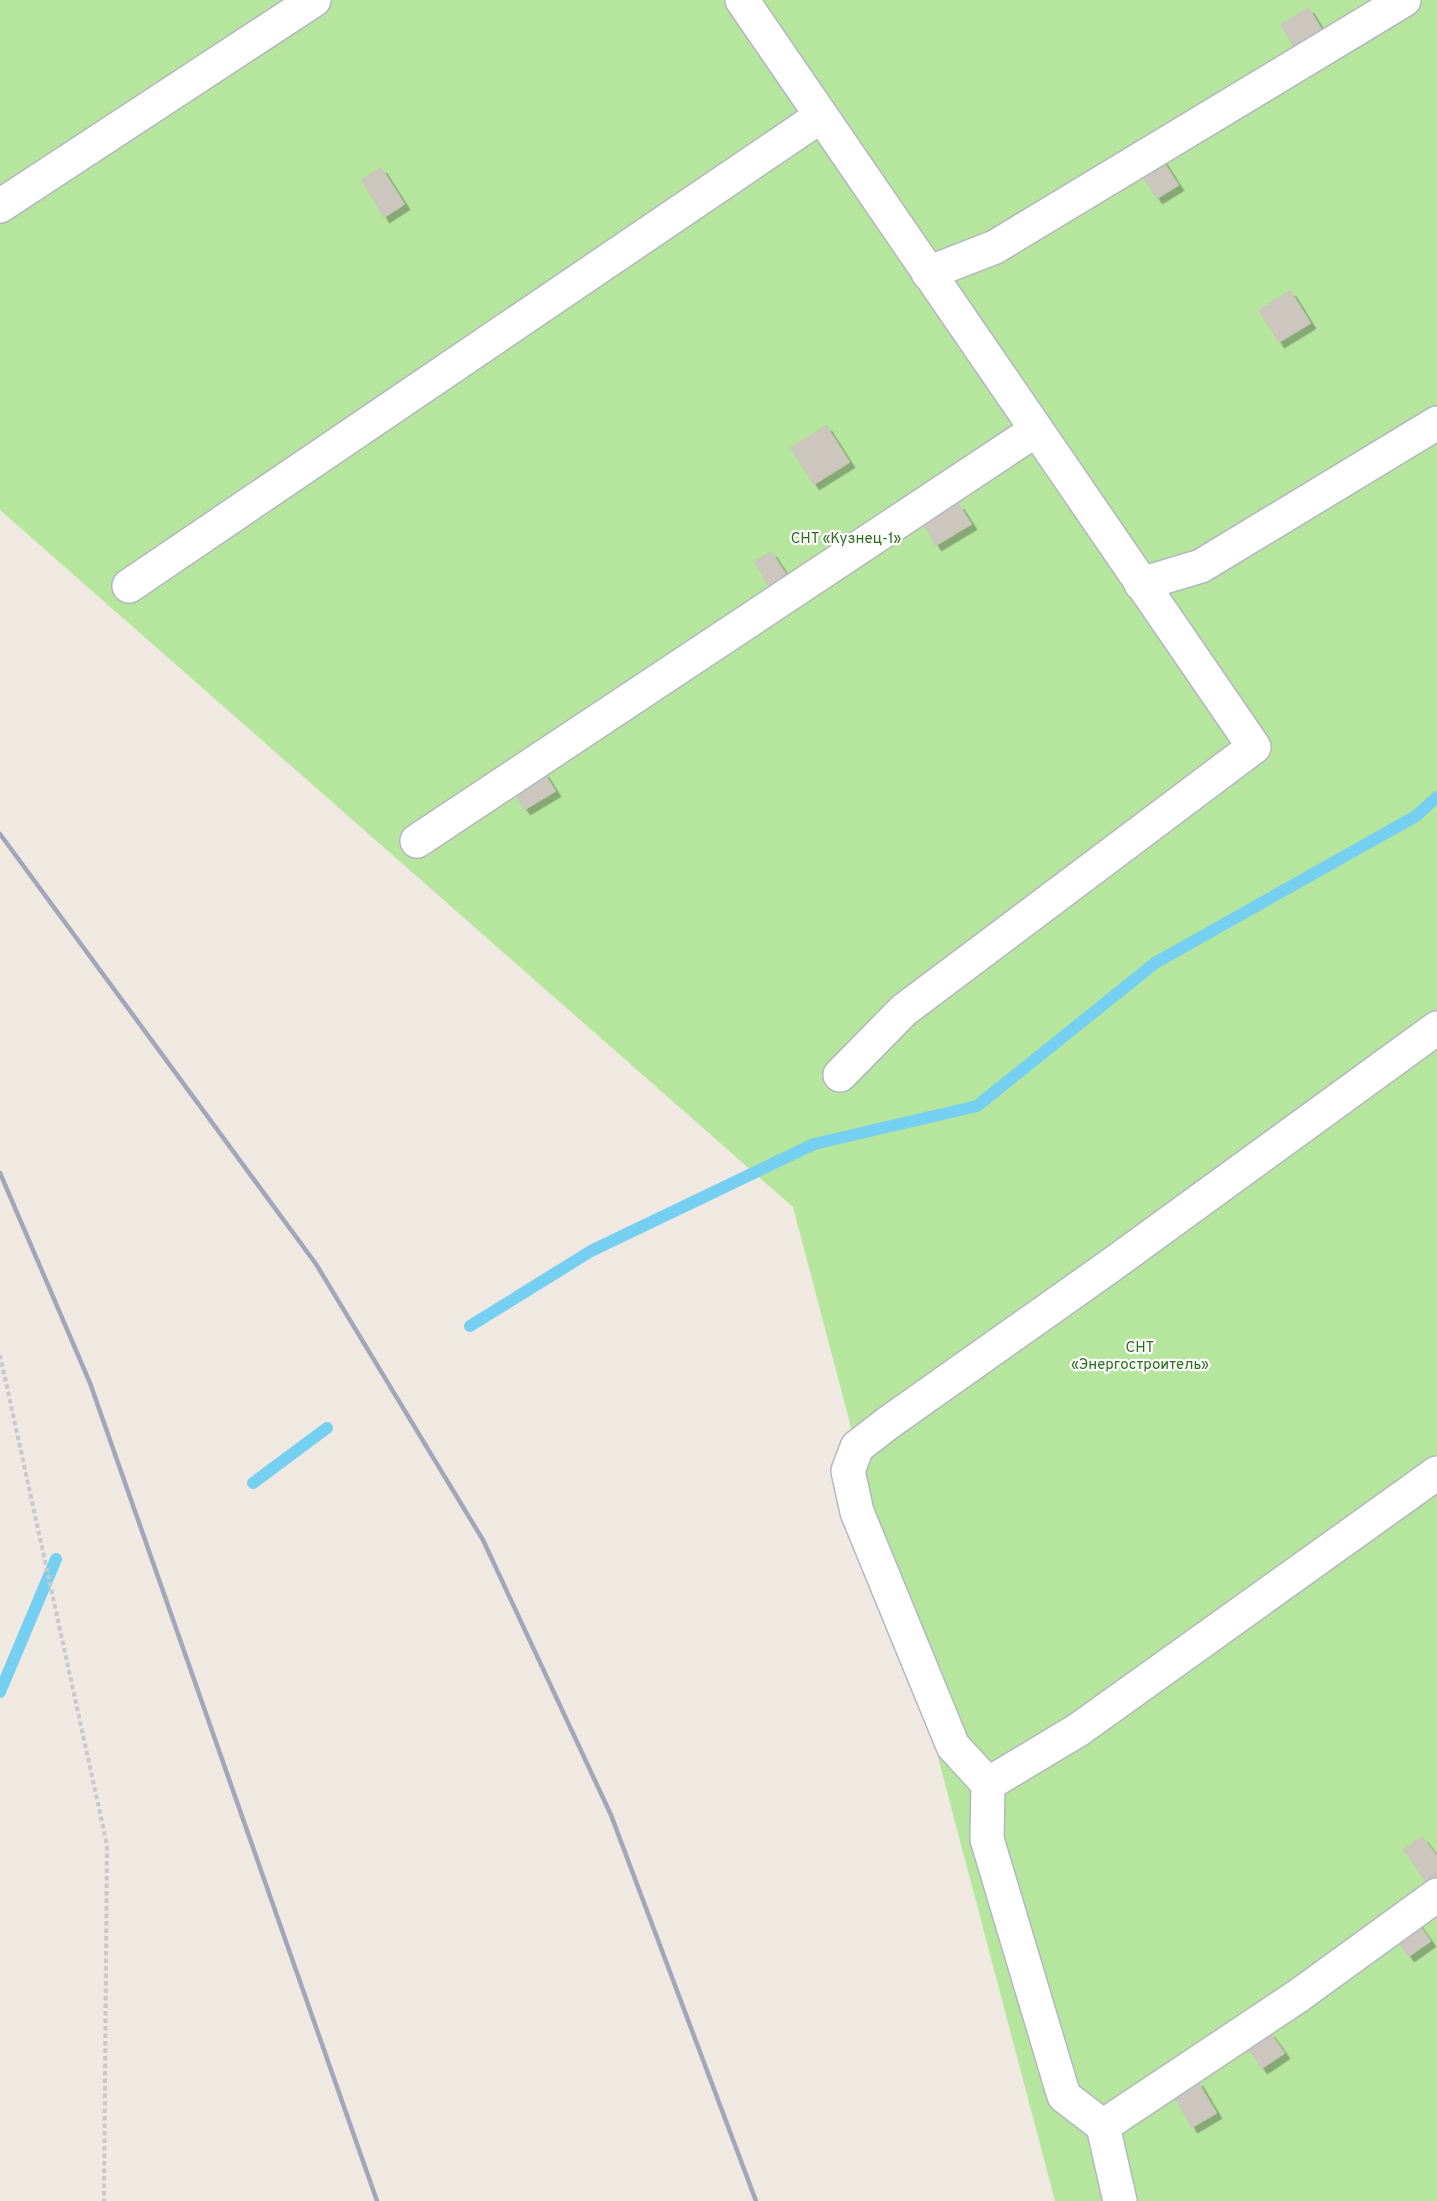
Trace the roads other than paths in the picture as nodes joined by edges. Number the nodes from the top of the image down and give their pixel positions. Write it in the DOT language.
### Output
graph roads {
  1 [pos="314,0"];
  2 [pos="742,0"];
  3 [pos="1404,0"];
  4 [pos="821,116"];
  5 [pos="0,206"];
  6 [pos="928,273"];
  7 [pos="1437,423"];
  8 [pos="1036,430"];
  9 [pos="1141,584"];
  10 [pos="129,586"];
  11 [pos="417,841"];
  12 [pos="1437,1028"];
  13 [pos="840,1075"];
  14 [pos="1437,1473"];
  15 [pos="988,1784"];
  16 [pos="1437,1895"];
  17 [pos="1103,2126"];
  18 [pos="1120,2201"];
  1 -- 5 [label="lane"];
  2 -- 4 [label="lane"];
  3 -- 6 [label="lane"];
  4 -- 6 [label="lane"];
  4 -- 10 [label="lane"];
  6 -- 8 [label="lane"];
  7 -- 9 [label="lane"];
  8 -- 9 [label="lane"];
  8 -- 11 [label="lane"];
  9 -- 13 [label="lane"];
  12 -- 15 [label="lane"];
  14 -- 15 [label="lane"];
  15 -- 17 [label="lane"];
  16 -- 17 [label="lane"];
  17 -- 18 [label="lane"];
}
